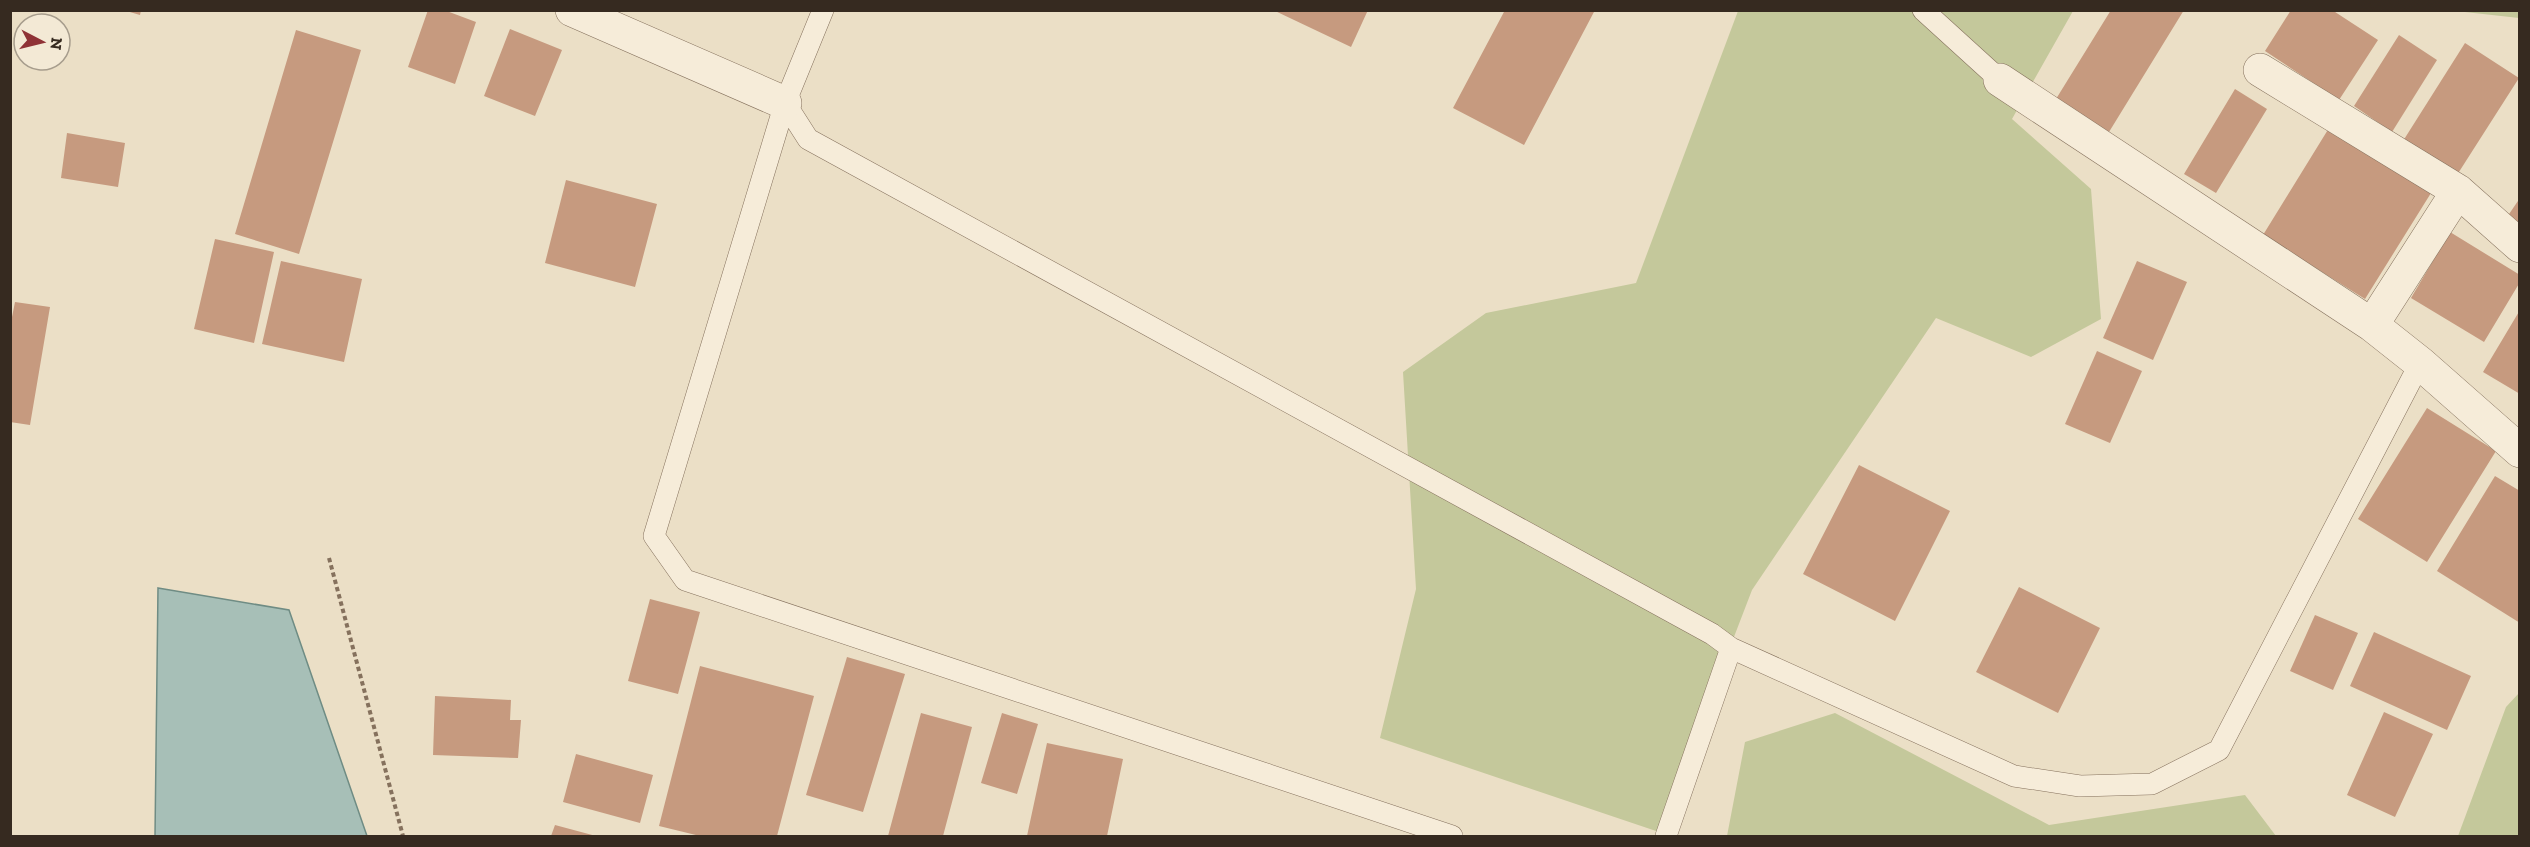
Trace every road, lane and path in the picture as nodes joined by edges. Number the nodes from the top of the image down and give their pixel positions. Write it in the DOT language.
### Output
graph roads {
  1 [pos="572,10"];
  2 [pos="823,10"];
  3 [pos="1923,10"];
  4 [pos="2260,70"];
  5 [pos="2000,80"];
  6 [pos="785,103"];
  7 [pos="2458,191"];
  8 [pos="2520,246"];
  9 [pos="2372,325"];
  10 [pos="2420,363"];
  11 [pos="2520,451"];
  12 [pos="329,558"];
  13 [pos="1731,648"];
  14 [pos="403,837"];
  15 [pos="1452,837"];
  16 [pos="1666,837"];
  1 -- 6 [label="street"];
  2 -- 6 [label="lane"];
  3 -- 5 [label="lane"];
  4 -- 7 [label="street"];
  5 -- 9 [label="street"];
  6 -- 13 [label="lane"];
  6 -- 15 [label="lane"];
  7 -- 8 [label="street"];
  7 -- 9 [label="street"];
  9 -- 10 [label="street"];
  10 -- 11 [label="street"];
  10 -- 13 [label="lane"];
  12 -- 14 [label="path"];
  13 -- 16 [label="lane"];
}
